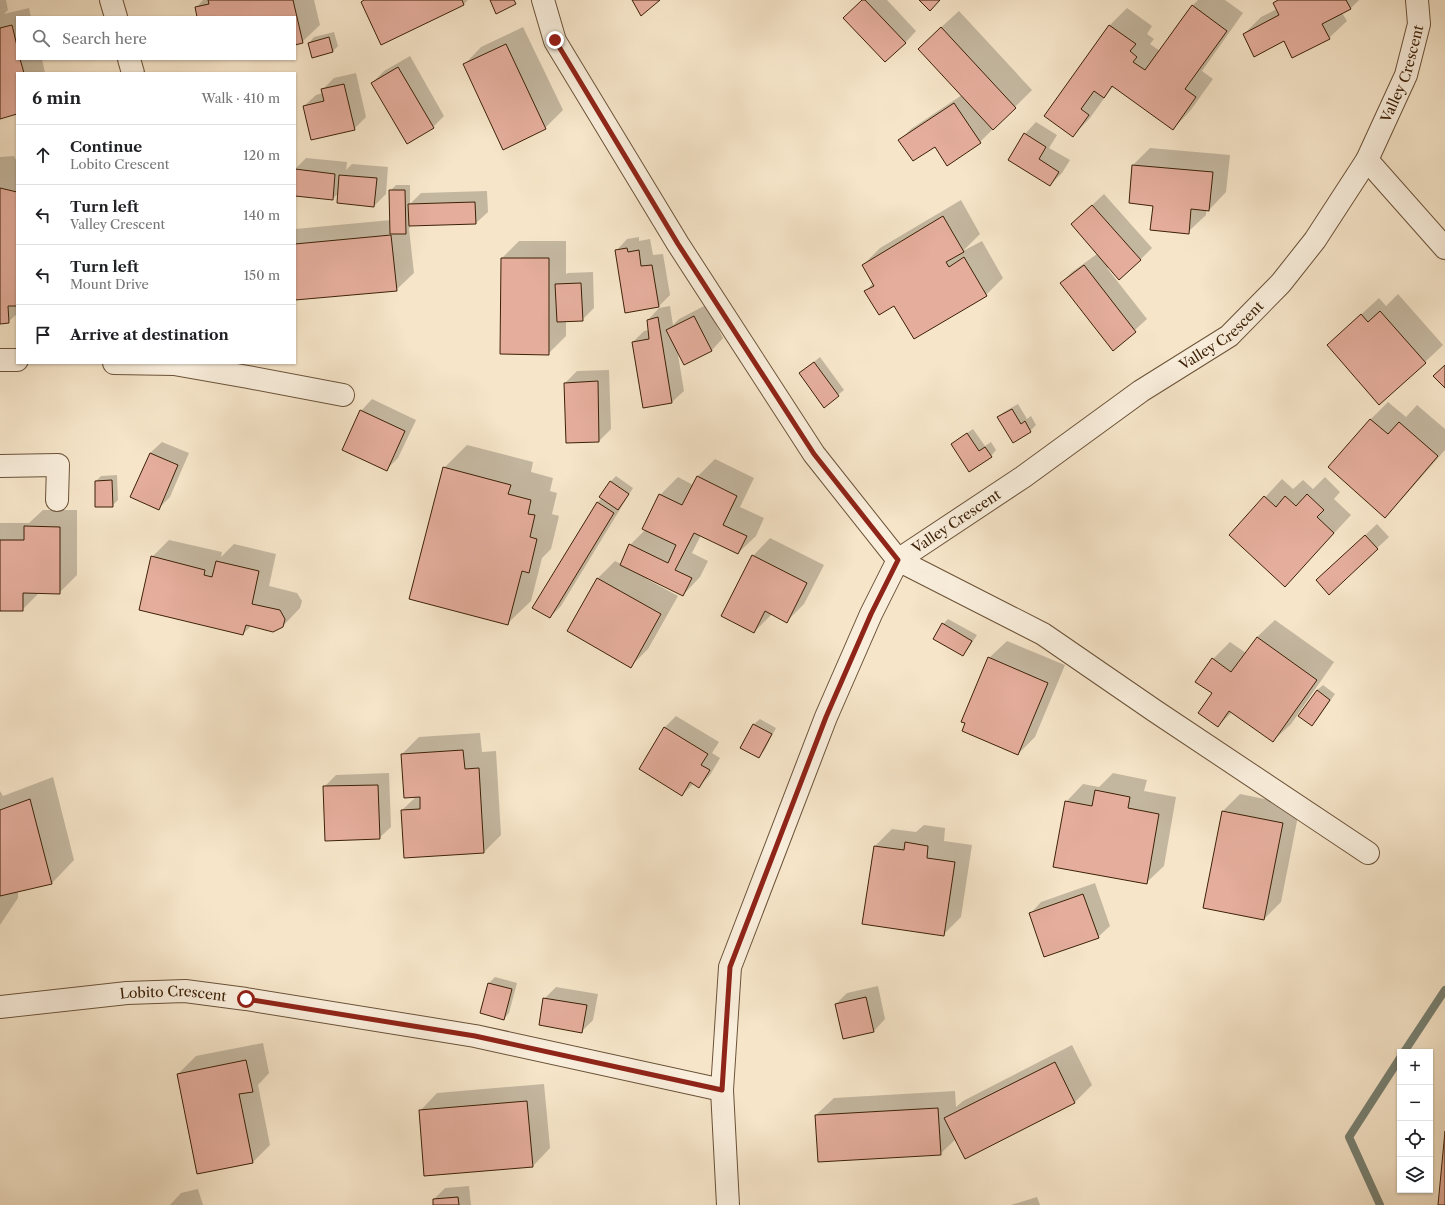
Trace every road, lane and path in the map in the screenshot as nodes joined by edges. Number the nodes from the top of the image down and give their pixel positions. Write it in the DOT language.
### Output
graph roads {
  1 [pos="111,0"];
  2 [pos="543,0"];
  3 [pos="1417,0"];
  4 [pos="116,16"];
  5 [pos="129,60"];
  6 [pos="133,72"];
  7 [pos="1367,160"];
  8 [pos="1445,248"];
  9 [pos="0,360"];
  10 [pos="16,360"];
  11 [pos="174,364"];
  12 [pos="343,395"];
  13 [pos="0,466"];
  14 [pos="57,500"];
  15 [pos="898,560"];
  16 [pos="1368,853"];
  17 [pos="0,1007"];
  18 [pos="722,1090"];
  19 [pos="728,1205"];
  1 -- 4 [label="street"];
  2 -- 15 [label="street"];
  3 -- 7 [label="street, Valley Crescent"];
  5 -- 6 [label="street"];
  7 -- 8 [label="street"];
  7 -- 15 [label="street, Valley Crescent"];
  9 -- 10 [label="street"];
  11 -- 12 [label="street"];
  13 -- 14 [label="street"];
  15 -- 16 [label="street"];
  15 -- 18 [label="street, Valley Crescent"];
  17 -- 18 [label="street, Lobito Crescent"];
  18 -- 19 [label="street, Valley Crescent"];
}
